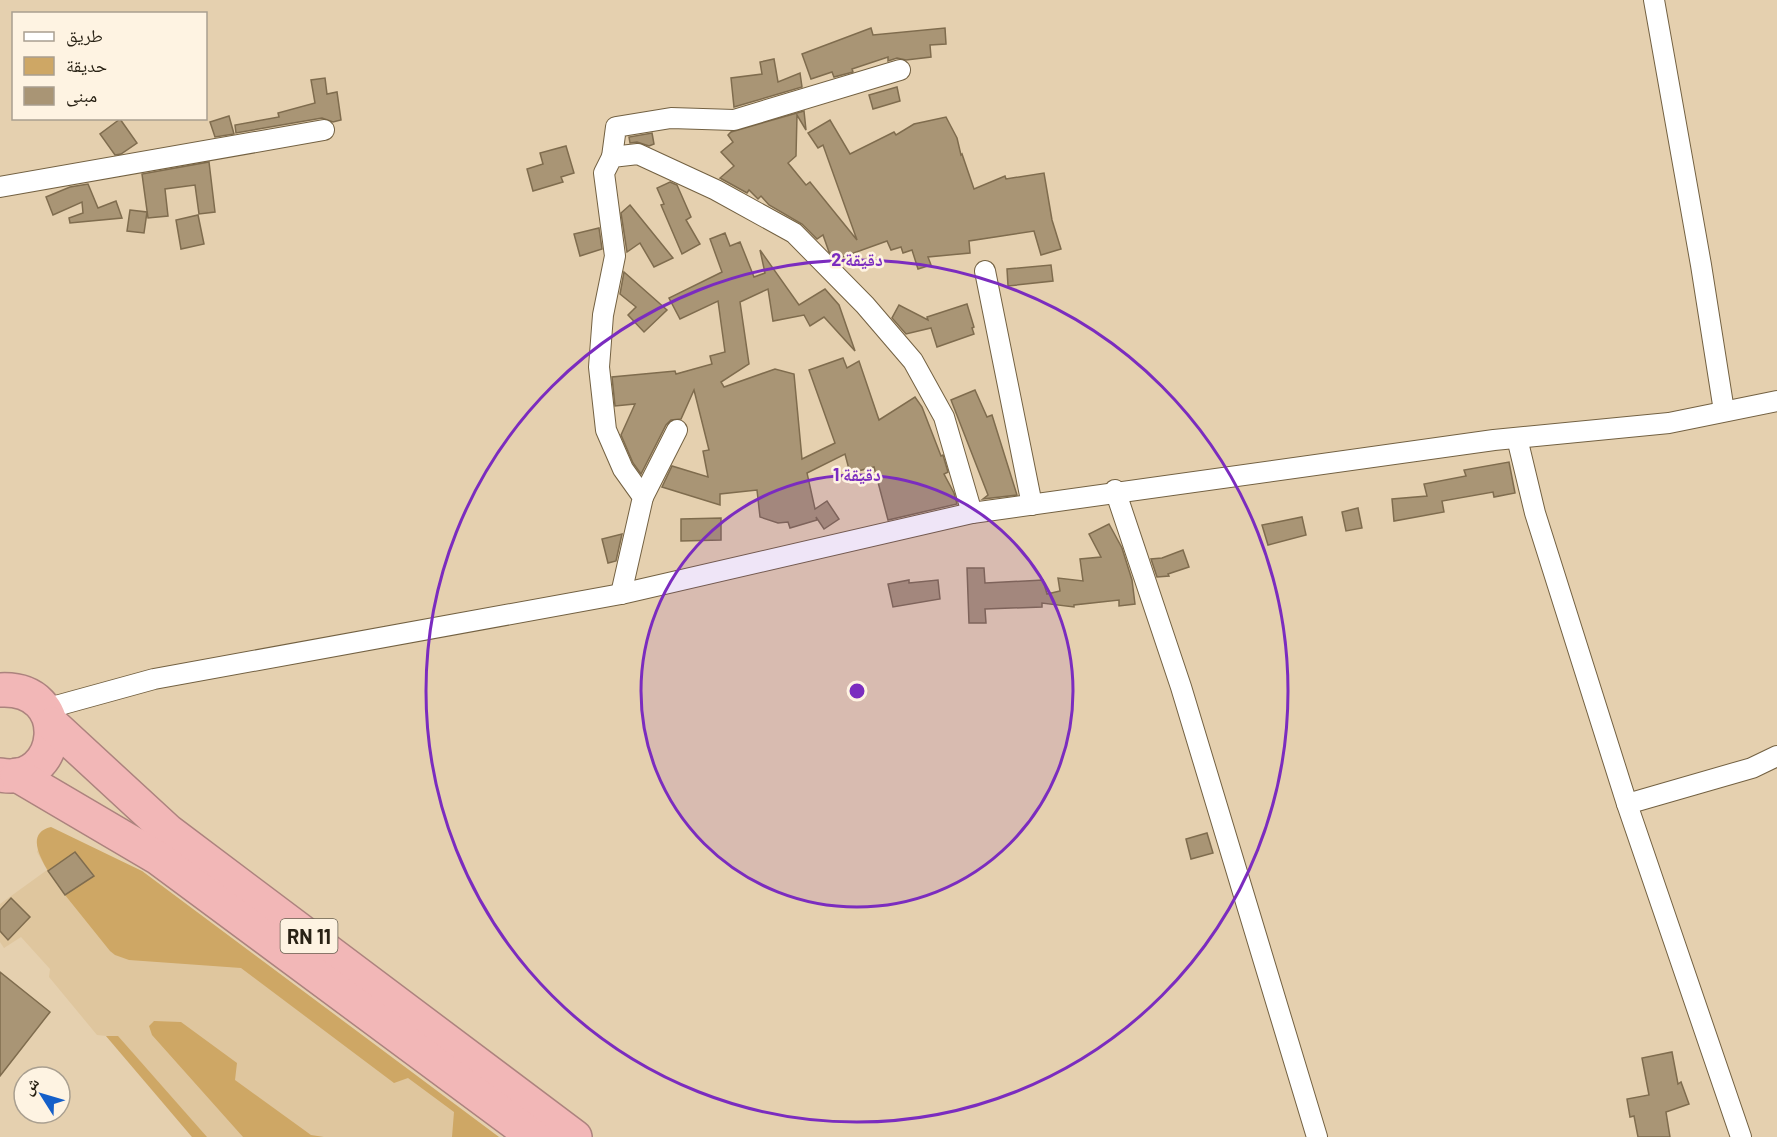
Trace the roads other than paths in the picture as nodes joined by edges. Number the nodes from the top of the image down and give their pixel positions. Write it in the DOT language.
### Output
graph roads {
  1 [pos="1654,0"];
  2 [pos="900,70"];
  3 [pos="324,130"];
  4 [pos="612,157"];
  5 [pos="0,187"];
  6 [pos="986,271"];
  7 [pos="1777,401"];
  8 [pos="1724,411"];
  9 [pos="677,430"];
  10 [pos="1517,438"];
  11 [pos="1114,492"];
  12 [pos="643,497"];
  13 [pos="1032,504"];
  14 [pos="972,513"];
  15 [pos="621,594"];
  16 [pos="0,690"];
  17 [pos="48,716"];
  18 [pos="1777,756"];
  19 [pos="9,775"];
  20 [pos="1627,804"];
  21 [pos="534,1137"];
  22 [pos="574,1137"];
  23 [pos="1317,1137"];
  24 [pos="1741,1137"];
  1 -- 8 [label="street"];
  2 -- 4 [label="street"];
  3 -- 5 [label="street"];
  4 -- 12 [label="street"];
  4 -- 14 [label="street"];
  6 -- 13 [label="street"];
  7 -- 8 [label="street"];
  8 -- 10 [label="street"];
  9 -- 12 [label="street"];
  10 -- 11 [label="street"];
  10 -- 20 [label="street"];
  11 -- 13 [label="street"];
  11 -- 23 [label="street"];
  12 -- 15 [label="street"];
  13 -- 14 [label="street"];
  14 -- 15 [label="street"];
  15 -- 17 [label="street"];
  16 -- 17 [label="highway"];
  17 -- 19 [label="highway"];
  17 -- 22 [label="highway, RN 11"];
  18 -- 20 [label="street"];
  19 -- 21 [label="highway, RN 11"];
  20 -- 24 [label="street"];
}
